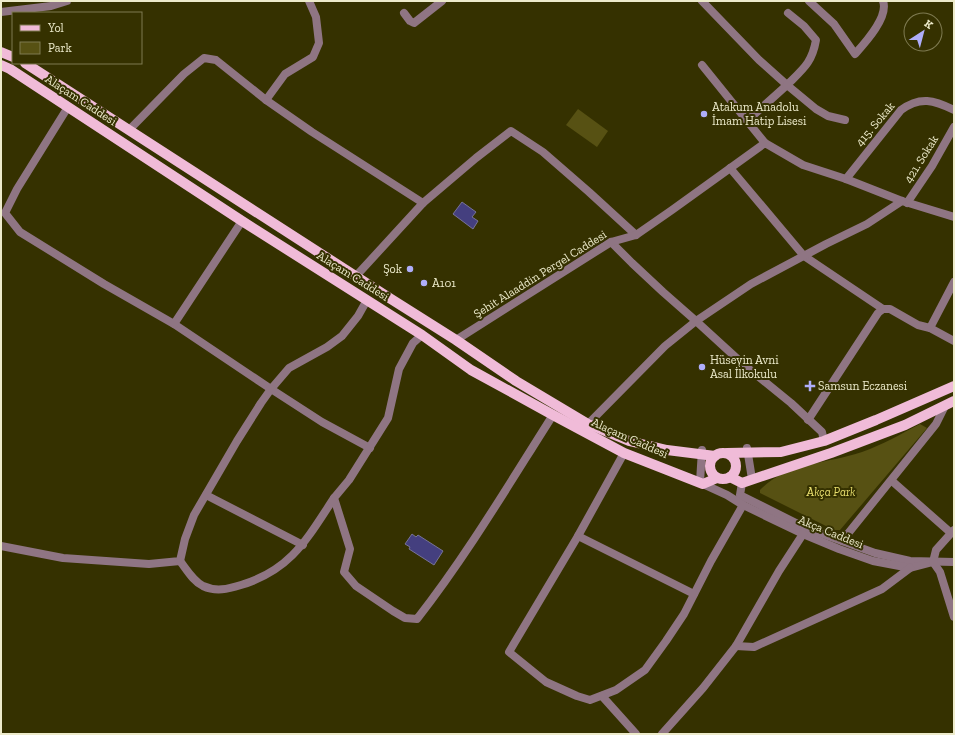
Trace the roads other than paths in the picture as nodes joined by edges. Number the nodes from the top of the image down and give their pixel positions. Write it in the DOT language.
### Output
graph roads {
  1 [pos="67,1"];
  2 [pos="310,1"];
  3 [pos="442,1"];
  4 [pos="702,1"];
  5 [pos="810,1"];
  6 [pos="883,1"];
  7 [pos="1,12"];
  8 [pos="404,13"];
  9 [pos="788,13"];
  10 [pos="1,52"];
  11 [pos="12,57"];
  12 [pos="28,64"];
  13 [pos="1,65"];
  14 [pos="702,65"];
  15 [pos="787,85"];
  16 [pos="266,100"];
  17 [pos="68,107"];
  18 [pos="954,110"];
  19 [pos="845,120"];
  20 [pos="747,121"];
  21 [pos="954,127"];
  22 [pos="129,130"];
  23 [pos="765,143"];
  24 [pos="730,168"];
  25 [pos="846,179"];
  26 [pos="904,202"];
  27 [pos="423,203"];
  28 [pos="3,213"];
  29 [pos="954,217"];
  30 [pos="242,221"];
  31 [pos="636,235"];
  32 [pos="612,242"];
  33 [pos="804,256"];
  34 [pos="356,276"];
  35 [pos="954,282"];
  36 [pos="367,300"];
  37 [pos="883,309"];
  38 [pos="696,321"];
  39 [pos="174,324"];
  40 [pos="930,328"];
  41 [pos="422,335"];
  42 [pos="456,340"];
  43 [pos="954,341"];
  44 [pos="954,386"];
  45 [pos="271,389"];
  46 [pos="950,404"];
  47 [pos="553,415"];
  48 [pos="808,420"];
  49 [pos="588,424"];
  50 [pos="824,441"];
  51 [pos="370,448"];
  52 [pos="747,450"];
  53 [pos="702,452"];
  54 [pos="624,453"];
  55 [pos="727,454"];
  56 [pos="714,456"];
  57 [pos="730,477"];
  58 [pos="717,478"];
  59 [pos="752,479"];
  60 [pos="892,481"];
  61 [pos="702,483"];
  62 [pos="742,483"];
  63 [pos="206,495"];
  64 [pos="334,498"];
  65 [pos="743,506"];
  66 [pos="759,508"];
  67 [pos="804,531"];
  68 [pos="953,531"];
  69 [pos="578,536"];
  70 [pos="842,541"];
  71 [pos="303,545"];
  72 [pos="1,546"];
  73 [pos="180,562"];
  74 [pos="933,562"];
  75 [pos="954,562"];
  76 [pos="910,568"];
  77 [pos="694,594"];
  78 [pos="953,612"];
  79 [pos="736,646"];
  80 [pos="602,696"];
  81 [pos="636,734"];
  82 [pos="662,734"];
  1 -- 7 [label="street"];
  2 -- 16 [label="street"];
  3 -- 8 [label="street"];
  4 -- 15 [label="street"];
  5 -- 6 [label="street"];
  9 -- 15 [label="street"];
  10 -- 11 [label="main road"];
  12 -- 22 [label="main road, Alaçam Caddesi"];
  13 -- 17 [label="main road, Alaçam Caddesi"];
  14 -- 20 [label="street"];
  15 -- 19 [label="street"];
  15 -- 20 [label="street"];
  16 -- 22 [label="street"];
  16 -- 27 [label="street"];
  17 -- 28 [label="street"];
  17 -- 30 [label="main road, Alaçam Caddesi"];
  18 -- 25 [label="street, 415. Sokak"];
  20 -- 23 [label="street"];
  21 -- 26 [label="street, 421. Sokak"];
  22 -- 34 [label="main road, Alaçam Caddesi"];
  23 -- 24 [label="street, Şehit Alaaddin Pergel Caddesi"];
  23 -- 25 [label="street"];
  24 -- 31 [label="street, Şehit Alaaddin Pergel Caddesi"];
  24 -- 33 [label="street"];
  25 -- 26 [label="street"];
  26 -- 29 [label="street"];
  26 -- 33 [label="street"];
  27 -- 31 [label="street"];
  27 -- 34 [label="street"];
  28 -- 39 [label="street"];
  30 -- 36 [label="main road, Alaçam Caddesi"];
  30 -- 39 [label="street"];
  31 -- 32 [label="street, Şehit Alaaddin Pergel Caddesi"];
  32 -- 38 [label="street"];
  32 -- 42 [label="street, Şehit Alaaddin Pergel Caddesi"];
  33 -- 37 [label="street"];
  33 -- 38 [label="street"];
  34 -- 42 [label="main road, Alaçam Caddesi"];
  35 -- 40 [label="street"];
  36 -- 41 [label="main road, Alaçam Caddesi"];
  36 -- 45 [label="street"];
  37 -- 40 [label="street"];
  37 -- 48 [label="street"];
  38 -- 48 [label="street"];
  38 -- 49 [label="street"];
  39 -- 45 [label="street"];
  40 -- 43 [label="street"];
  41 -- 47 [label="main road, Alaçam Caddesi"];
  41 -- 51 [label="street"];
  42 -- 49 [label="main road, Alaçam Caddesi"];
  44 -- 50 [label="main road"];
  45 -- 51 [label="street"];
  45 -- 63 [label="street"];
  46 -- 59 [label="main road"];
  46 -- 60 [label="street"];
  47 -- 54 [label="main road, Alaçam Caddesi"];
  47 -- 64 [label="street"];
  48 -- 50 [label="street"];
  49 -- 53 [label="main road, Alaçam Caddesi"];
  50 -- 52 [label="main road"];
  51 -- 64 [label="street"];
  52 -- 55 [label="main road"];
  52 -- 59 [label="street"];
  53 -- 56 [label="main road, Alaçam Caddesi"];
  53 -- 61 [label="street"];
  54 -- 61 [label="main road, Alaçam Caddesi"];
  54 -- 69 [label="street"];
  55 -- 56 [label="main road"];
  55 -- 57 [label="main road"];
  56 -- 58 [label="main road"];
  57 -- 58 [label="main road"];
  57 -- 62 [label="main road"];
  58 -- 61 [label="main road"];
  59 -- 62 [label="main road"];
  60 -- 68 [label="street"];
  60 -- 70 [label="street"];
  61 -- 65 [label="street, Akça Caddesi"];
  62 -- 66 [label="street"];
  63 -- 71 [label="street"];
  63 -- 73 [label="street"];
  64 -- 71 [label="street"];
  65 -- 66 [label="street, Akça Caddesi"];
  65 -- 77 [label="street"];
  66 -- 67 [label="street, Akça Caddesi"];
  67 -- 70 [label="street, Akça Caddesi"];
  67 -- 76 [label="street, Akça Caddesi"];
  67 -- 79 [label="street"];
  68 -- 74 [label="street"];
  69 -- 77 [label="street"];
  69 -- 80 [label="street"];
  70 -- 74 [label="street, Akça Caddesi"];
  71 -- 73 [label="street"];
  72 -- 73 [label="street"];
  74 -- 75 [label="street, Akça Caddesi"];
  74 -- 76 [label="street, Akça Caddesi"];
  74 -- 78 [label="street"];
  76 -- 79 [label="street"];
  77 -- 80 [label="street"];
  79 -- 82 [label="street"];
  80 -- 81 [label="street"];
}
